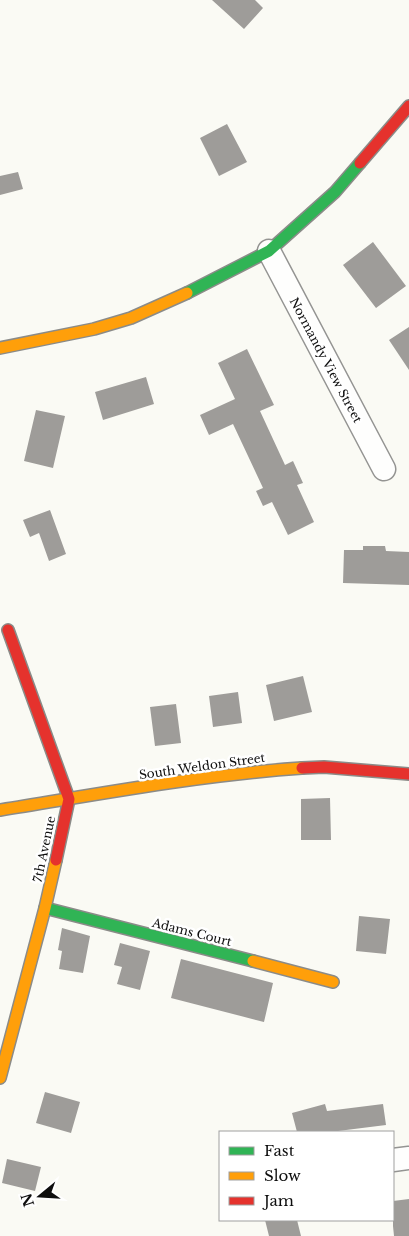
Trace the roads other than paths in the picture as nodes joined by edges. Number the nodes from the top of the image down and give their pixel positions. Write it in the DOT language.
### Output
graph roads {
  1 [pos="409,106"];
  2 [pos="269,251"];
  3 [pos="0,348"];
  4 [pos="384,469"];
  5 [pos="8,630"];
  6 [pos="409,774"];
  7 [pos="69,799"];
  8 [pos="0,810"];
  9 [pos="46,908"];
  10 [pos="333,982"];
  11 [pos="0,1078"];
  12 [pos="409,1158"];
  13 [pos="394,1160"];
  1 -- 2 [label="street"];
  2 -- 3 [label="street"];
  2 -- 4 [label="street, Normandy View Street"];
  5 -- 7 [label="street"];
  6 -- 7 [label="street, South Weldon Street"];
  7 -- 8 [label="street, South Weldon Street"];
  7 -- 9 [label="street, 7th Avenue"];
  9 -- 10 [label="street, Adams Court"];
  9 -- 11 [label="street, 7th Avenue"];
  12 -- 13 [label="street"];
}
